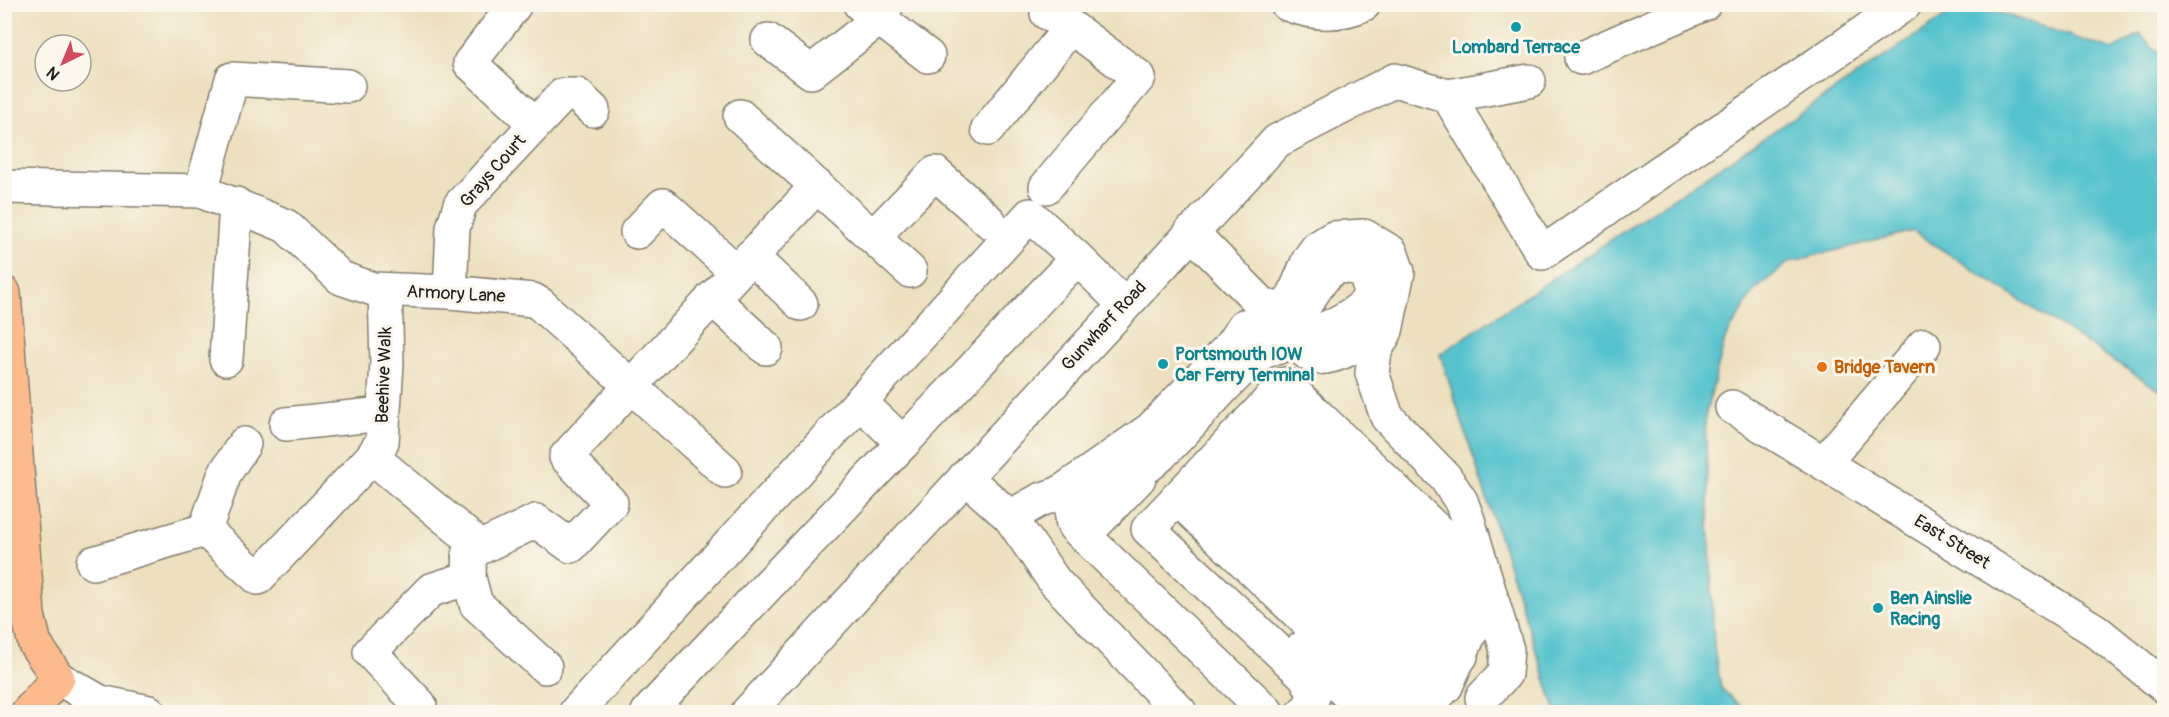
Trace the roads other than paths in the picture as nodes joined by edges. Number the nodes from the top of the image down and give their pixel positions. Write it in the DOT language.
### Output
graph roads {
  1 [pos="512,4"];
  2 [pos="1364,4"];
  3 [pos="1704,4"];
  4 [pos="1905,4"];
  5 [pos="1296,8"];
  6 [pos="876,9"];
  7 [pos="768,40"];
  8 [pos="928,56"];
  9 [pos="1581,58"];
  10 [pos="1529,81"];
  11 [pos="348,86"];
  12 [pos="1448,96"];
  13 [pos="593,110"];
  14 [pos="740,116"];
  15 [pos="535,124"];
  16 [pos="988,129"];
  17 [pos="817,186"];
  18 [pos="4,187"];
  19 [pos="1046,187"];
  20 [pos="201,191"];
  21 [pos="236,204"];
  22 [pos="990,222"];
  23 [pos="637,232"];
  24 [pos="873,237"];
  25 [pos="1186,237"];
  26 [pos="1077,258"];
  27 [pos="744,264"];
  28 [pos="910,272"];
  29 [pos="385,290"];
  30 [pos="450,292"];
  31 [pos="4,293"];
  32 [pos="712,298"];
  33 [pos="801,304"];
  34 [pos="1124,304"];
  35 [pos="1244,326"];
  36 [pos="1924,345"];
  37 [pos="766,348"];
  38 [pos="226,359"];
  39 [pos="1249,362"];
  40 [pos="631,386"];
  41 [pos="860,402"];
  42 [pos="1732,407"];
  43 [pos="383,414"];
  44 [pos="286,424"];
  45 [pos="903,443"];
  46 [pos="244,444"];
  47 [pos="1218,455"];
  48 [pos="372,457"];
  49 [pos="1159,457"];
  50 [pos="1824,463"];
  51 [pos="725,471"];
  52 [pos="965,477"];
  53 [pos="1010,517"];
  54 [pos="1098,521"];
  55 [pos="205,530"];
  56 [pos="93,563"];
  57 [pos="469,566"];
  58 [pos="1445,660"];
  59 [pos="545,667"];
  60 [pos="58,678"];
  61 [pos="2164,686"];
  62 [pos="1482,698"];
  63 [pos="420,705"];
  64 [pos="28,712"];
  65 [pos="149,712"];
  66 [pos="576,712"];
  67 [pos="648,712"];
  68 [pos="748,712"];
  69 [pos="1180,712"];
  70 [pos="1243,712"];
  71 [pos="1267,712"];
  72 [pos="1304,712"];
  73 [pos="1366,712"];
  74 [pos="1383,712"];
  1 -- 15 [label="street, Grays Court"];
  2 -- 5 [label="street"];
  3 -- 9 [label="street"];
  4 -- 12 [label="street"];
  6 -- 7 [label="street"];
  6 -- 8 [label="street"];
  10 -- 12 [label="street, Gunwharf Road"];
  11 -- 20 [label="street"];
  12 -- 25 [label="street, Gunwharf Road"];
  13 -- 15 [label="street, Grays Court"];
  14 -- 17 [label="street"];
  15 -- 30 [label="street, Grays Court"];
  16 -- 19 [label="street"];
  17 -- 24 [label="street"];
  17 -- 27 [label="street"];
  18 -- 20 [label="street, Armory Lane"];
  20 -- 21 [label="street, Armory Lane"];
  21 -- 29 [label="street, Armory Lane"];
  21 -- 38 [label="street"];
  22 -- 24 [label="street"];
  23 -- 27 [label="street"];
  24 -- 28 [label="street"];
  25 -- 34 [label="street, Gunwharf Road"];
  25 -- 35 [label="street"];
  25 -- 62 [label="street"];
  26 -- 34 [label="street"];
  26 -- 41 [label="street"];
  26 -- 45 [label="street"];
  27 -- 32 [label="street"];
  27 -- 33 [label="street"];
  29 -- 30 [label="street, Armory Lane"];
  29 -- 43 [label="street, Beehive Walk"];
  30 -- 40 [label="street, Armory Lane"];
  31 -- 60 [label="main road"];
  32 -- 37 [label="street"];
  32 -- 40 [label="street"];
  34 -- 52 [label="street, Gunwharf Road"];
  35 -- 39 [label="street"];
  35 -- 39 [label="street"];
  35 -- 53 [label="street"];
  36 -- 50 [label="street"];
  39 -- 49 [label="street"];
  40 -- 51 [label="street, Armory Lane"];
  40 -- 57 [label="street"];
  41 -- 45 [label="street"];
  41 -- 66 [label="street"];
  42 -- 50 [label="street, East Street"];
  43 -- 44 [label="street"];
  43 -- 48 [label="street, Beehive Walk"];
  45 -- 67 [label="street"];
  46 -- 55 [label="street"];
  47 -- 58 [label="street"];
  47 -- 58 [label="street"];
  47 -- 58 [label="street"];
  47 -- 58 [label="street"];
  47 -- 72 [label="street"];
  47 -- 73 [label="street"];
  47 -- 74 [label="street"];
  48 -- 55 [label="street, Beehive Walk"];
  48 -- 57 [label="street"];
  49 -- 54 [label="street"];
  49 -- 71 [label="street"];
  50 -- 61 [label="street, East Street"];
  52 -- 53 [label="street"];
  52 -- 68 [label="street, Gunwharf Road"];
  53 -- 69 [label="street"];
  53 -- 70 [label="street"];
  55 -- 56 [label="street"];
  57 -- 59 [label="street"];
  57 -- 63 [label="street"];
  60 -- 64 [label="main road"];
  60 -- 65 [label="street"];
}
